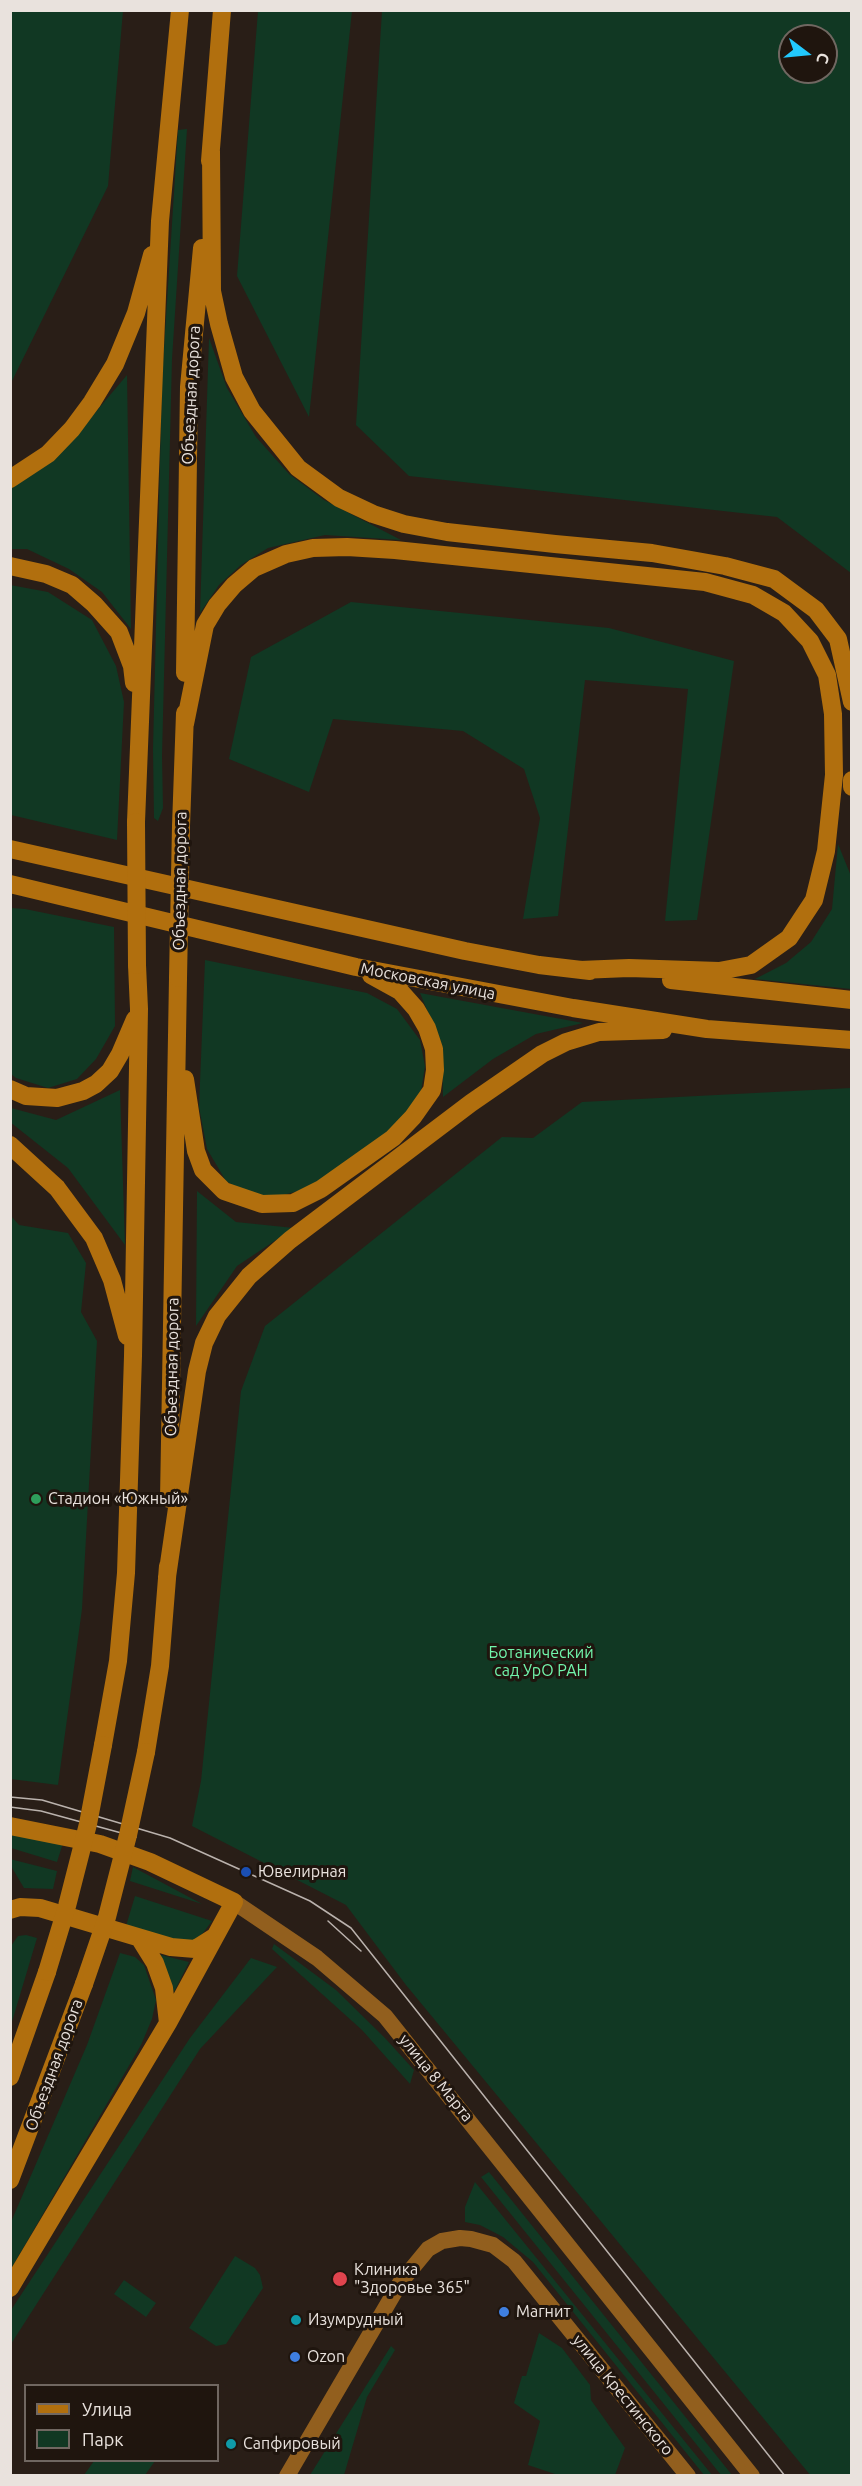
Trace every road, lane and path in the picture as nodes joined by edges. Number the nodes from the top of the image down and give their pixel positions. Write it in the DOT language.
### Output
graph roads {
  1 [pos="180,10"];
  2 [pos="222,10"];
  3 [pos="211,150"];
  4 [pos="160,221"];
  5 [pos="10,479"];
  6 [pos="10,566"];
  7 [pos="852,702"];
  8 [pos="139,714"];
  9 [pos="185,724"];
  10 [pos="852,780"];
  11 [pos="852,787"];
  12 [pos="12,848"];
  13 [pos="10,884"];
  14 [pos="55,894"];
  15 [pos="10,896"];
  16 [pos="356,967"];
  17 [pos="580,970"];
  18 [pos="852,1000"];
  19 [pos="139,1009"];
  20 [pos="177,1025"];
  21 [pos="707,1029"];
  22 [pos="852,1040"];
  23 [pos="10,1089"];
  24 [pos="10,1144"];
  25 [pos="133,1356"];
  26 [pos="167,1577"];
  27 [pos="10,1826"];
  28 [pos="234,1902"];
  29 [pos="10,1910"];
  30 [pos="215,1936"];
  31 [pos="140,1939"];
  32 [pos="168,2023"];
  33 [pos="10,2077"];
  34 [pos="10,2180"];
  35 [pos="10,2288"];
  36 [pos="287,2475"];
  37 [pos="688,2475"];
  38 [pos="752,2475"];
  1 -- 4 [label="main road"];
  2 -- 3 [label="main road, Объездная дорога"];
  3 -- 7 [label="main road"];
  3 -- 9 [label="main road, Объездная дорога"];
  4 -- 5 [label="main road"];
  4 -- 8 [label="main road"];
  6 -- 8 [label="main road"];
  8 -- 19 [label="main road, bridge"];
  9 -- 17 [label="main road"];
  9 -- 20 [label="main road, Объездная дорога, bridge"];
  10 -- 11 [label="main road"];
  12 -- 17 [label="main road"];
  13 -- 14 [label="main road, Московская улица"];
  14 -- 15 [label="main road"];
  14 -- 16 [label="main road, Московская улица"];
  16 -- 20 [label="main road"];
  16 -- 21 [label="main road, Московская улица"];
  17 -- 18 [label="main road"];
  19 -- 23 [label="main road"];
  19 -- 25 [label="main road"];
  20 -- 26 [label="main road, Объездная дорога"];
  21 -- 22 [label="main road, Московская улица"];
  21 -- 26 [label="main road"];
  24 -- 25 [label="main road"];
  25 -- 33 [label="main road, bridge"];
  26 -- 34 [label="main road, Объездная дорога, bridge"];
  27 -- 28 [label="main road, улица 8 Марта"];
  28 -- 30 [label="main road"];
  28 -- 38 [label="main road, улица 8 Марта"];
  29 -- 31 [label="main road"];
  30 -- 31 [label="main road"];
  30 -- 32 [label="main road"];
  31 -- 32 [label="main road"];
  32 -- 35 [label="main road"];
  36 -- 37 [label="main road, улица Крестинского"];
}
